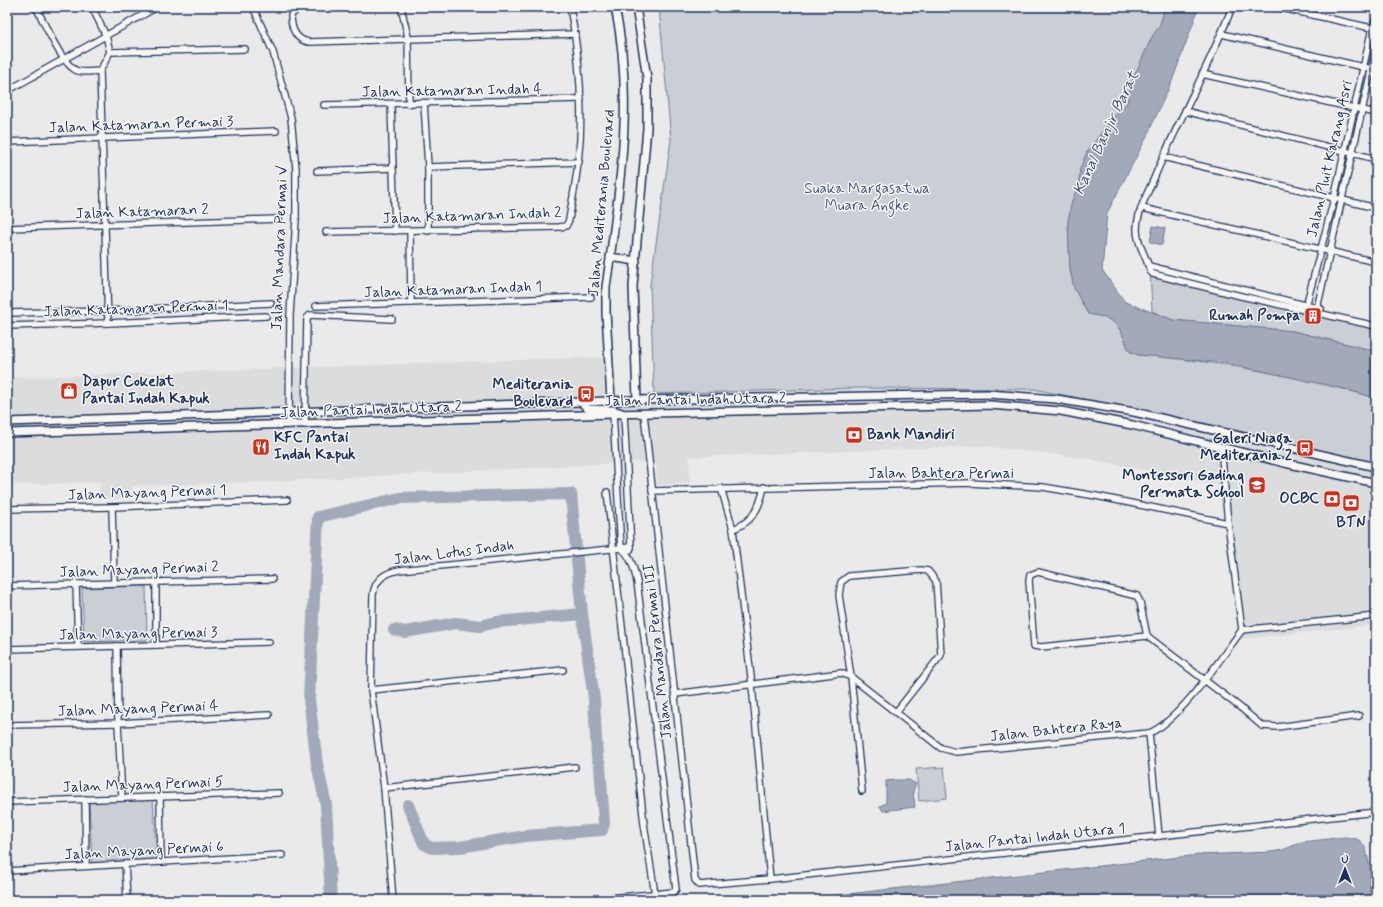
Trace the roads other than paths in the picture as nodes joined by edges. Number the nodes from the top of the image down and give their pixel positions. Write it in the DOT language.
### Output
graph roads {
  1 [pos="36,7"];
  2 [pos="92,7"];
  3 [pos="157,7"];
  4 [pos="253,7"];
  5 [pos="300,7"];
  6 [pos="401,7"];
  7 [pos="570,7"];
  8 [pos="615,7"];
  9 [pos="636,7"];
  10 [pos="1232,7"];
  11 [pos="1277,7"];
  12 [pos="1376,19"];
  13 [pos="1374,29"];
  14 [pos="576,34"];
  15 [pos="1222,34"];
  16 [pos="106,36"];
  17 [pos="408,37"];
  18 [pos="245,49"];
  19 [pos="1376,49"];
  20 [pos="110,52"];
  21 [pos="64,58"];
  22 [pos="1363,67"];
  23 [pos="1374,69"];
  24 [pos="100,71"];
  25 [pos="1202,74"];
  26 [pos="7,91"];
  27 [pos="581,99"];
  28 [pos="409,104"];
  29 [pos="424,104"];
  30 [pos="324,105"];
  31 [pos="391,105"];
  32 [pos="1354,108"];
  33 [pos="1362,110"];
  34 [pos="1185,111"];
  35 [pos="1376,113"];
  36 [pos="276,131"];
  37 [pos="101,138"];
  38 [pos="7,142"];
  39 [pos="1343,151"];
  40 [pos="1352,154"];
  41 [pos="1163,157"];
  42 [pos="1376,159"];
  43 [pos="578,162"];
  44 [pos="428,166"];
  45 [pos="392,168"];
  46 [pos="317,170"];
  47 [pos="1334,199"];
  48 [pos="1343,201"];
  49 [pos="1142,208"];
  50 [pos="1376,208"];
  51 [pos="278,219"];
  52 [pos="104,226"];
  53 [pos="7,228"];
  54 [pos="395,231"];
  55 [pos="410,231"];
  56 [pos="428,231"];
  57 [pos="326,232"];
  58 [pos="1321,250"];
  59 [pos="1331,252"];
  60 [pos="610,258"];
  61 [pos="636,260"];
  62 [pos="1376,262"];
  63 [pos="1149,266"];
  64 [pos="1171,271"];
  65 [pos="1169,278"];
  66 [pos="591,297"];
  67 [pos="271,303"];
  68 [pos="411,304"];
  69 [pos="316,306"];
  70 [pos="1306,308"];
  71 [pos="1317,310"];
  72 [pos="107,311"];
  73 [pos="7,313"];
  74 [pos="266,316"];
  75 [pos="392,319"];
  76 [pos="108,323"];
  77 [pos="7,326"];
  78 [pos="1376,326"];
  79 [pos="637,400"];
  80 [pos="610,401"];
  81 [pos="582,403"];
  82 [pos="305,411"];
  83 [pos="289,412"];
  84 [pos="613,414"];
  85 [pos="624,414"];
  86 [pos="644,414"];
  87 [pos="7,422"];
  88 [pos="289,425"];
  89 [pos="305,425"];
  90 [pos="7,433"];
  91 [pos="1221,447"];
  92 [pos="1376,466"];
  93 [pos="1376,483"];
  94 [pos="764,487"];
  95 [pos="721,488"];
  96 [pos="652,491"];
  97 [pos="607,492"];
  98 [pos="287,500"];
  99 [pos="112,507"];
  100 [pos="7,509"];
  101 [pos="1228,523"];
  102 [pos="733,529"];
  103 [pos="631,547"];
  104 [pos="621,548"];
  105 [pos="614,549"];
  106 [pos="627,553"];
  107 [pos="272,578"];
  108 [pos="156,581"];
  109 [pos="114,582"];
  110 [pos="76,584"];
  111 [pos="7,586"];
  112 [pos="1376,616"];
  113 [pos="1242,630"];
  114 [pos="1147,636"];
  115 [pos="269,642"];
  116 [pos="156,645"];
  117 [pos="117,646"];
  118 [pos="78,647"];
  119 [pos="7,649"];
  120 [pos="563,670"];
  121 [pos="851,677"];
  122 [pos="1204,680"];
  123 [pos="752,685"];
  124 [pos="371,690"];
  125 [pos="675,694"];
  126 [pos="896,712"];
  127 [pos="269,715"];
  128 [pos="1359,716"];
  129 [pos="118,723"];
  130 [pos="7,725"];
  131 [pos="1149,733"];
  132 [pos="575,767"];
  133 [pos="384,788"];
  134 [pos="862,791"];
  135 [pos="279,793"];
  136 [pos="160,796"];
  137 [pos="122,798"];
  138 [pos="85,799"];
  139 [pos="7,802"];
  140 [pos="1376,812"];
  141 [pos="1159,836"];
  142 [pos="282,855"];
  143 [pos="161,862"];
  144 [pos="125,864"];
  145 [pos="86,866"];
  146 [pos="7,870"];
  147 [pos="770,879"];
  148 [pos="697,884"];
  149 [pos="655,894"];
  150 [pos="127,900"];
  151 [pos="393,900"];
  152 [pos="587,900"];
  1 -- 21 [label="street"];
  2 -- 16 [label="street"];
  3 -- 16 [label="street"];
  4 -- 83 [label="street, Jalan Mandara Permai V"];
  5 -- 17 [label="street"];
  6 -- 17 [label="street"];
  7 -- 14 [label="street, Jalan Katamaran Indah 2"];
  8 -- 60 [label="street, Jalan Mediterania Boulevard"];
  9 -- 61 [label="street"];
  10 -- 15 [label="street"];
  11 -- 13 [label="street"];
  12 -- 13 [label="street, Jalan Pluit Karang Asri"];
  13 -- 22 [label="street, Jalan Pluit Karang Asri"];
  14 -- 17 [label="street"];
  14 -- 27 [label="street, Jalan Katamaran Indah 2"];
  15 -- 22 [label="street"];
  15 -- 25 [label="street"];
  16 -- 20 [label="street"];
  16 -- 21 [label="street"];
  17 -- 28 [label="street"];
  18 -- 20 [label="street"];
  19 -- 23 [label="street, Jalan Pluit Karang Asri"];
  20 -- 24 [label="street"];
  21 -- 24 [label="street"];
  21 -- 26 [label="street"];
  22 -- 23 [label="street"];
  22 -- 32 [label="street, Jalan Pluit Karang Asri"];
  23 -- 33 [label="street, Jalan Pluit Karang Asri"];
  24 -- 37 [label="street"];
  25 -- 32 [label="street"];
  25 -- 34 [label="street"];
  27 -- 29 [label="street, Jalan Katamaran Indah 4"];
  27 -- 43 [label="street, Jalan Katamaran Indah 2"];
  28 -- 29 [label="street, Jalan Katamaran Indah 4"];
  28 -- 31 [label="street, Jalan Katamaran Indah 4"];
  29 -- 44 [label="street"];
  30 -- 31 [label="street, Jalan Katamaran Indah 4"];
  31 -- 45 [label="street"];
  32 -- 33 [label="street"];
  32 -- 39 [label="street, Jalan Pluit Karang Asri"];
  33 -- 35 [label="street"];
  33 -- 40 [label="street, Jalan Pluit Karang Asri"];
  34 -- 39 [label="street"];
  34 -- 41 [label="street"];
  36 -- 37 [label="street, Jalan Katamaran Permai 3"];
  37 -- 38 [label="street, Jalan Katamaran Permai 3"];
  37 -- 52 [label="street"];
  39 -- 40 [label="street"];
  39 -- 47 [label="street, Jalan Pluit Karang Asri"];
  40 -- 42 [label="street"];
  40 -- 48 [label="street, Jalan Pluit Karang Asri"];
  41 -- 47 [label="street"];
  41 -- 49 [label="street"];
  43 -- 44 [label="street"];
  43 -- 56 [label="street, Jalan Katamaran Indah 2"];
  44 -- 56 [label="street"];
  45 -- 46 [label="street"];
  45 -- 54 [label="street"];
  47 -- 48 [label="street"];
  47 -- 58 [label="street, Jalan Pluit Karang Asri"];
  48 -- 50 [label="street"];
  48 -- 59 [label="street, Jalan Pluit Karang Asri"];
  49 -- 58 [label="street"];
  49 -- 63 [label="street"];
  51 -- 52 [label="street, Jalan Katamaran 2"];
  52 -- 53 [label="street, Jalan Katamaran 2"];
  52 -- 72 [label="street"];
  54 -- 55 [label="street, Jalan Katamaran Indah 2"];
  54 -- 57 [label="street, Jalan Katamaran Indah 2"];
  55 -- 56 [label="street, Jalan Katamaran Indah 2"];
  55 -- 68 [label="street"];
  58 -- 59 [label="street"];
  58 -- 70 [label="street, Jalan Pluit Karang Asri"];
  59 -- 62 [label="street"];
  59 -- 71 [label="street, Jalan Pluit Karang Asri"];
  60 -- 61 [label="street"];
  60 -- 80 [label="street, Jalan Mediterania Boulevard"];
  61 -- 79 [label="street"];
  63 -- 64 [label="street"];
  63 -- 65 [label="street"];
  64 -- 65 [label="street"];
  64 -- 70 [label="street"];
  65 -- 70 [label="street"];
  66 -- 68 [label="street, Jalan Katamaran Indah 1"];
  67 -- 72 [label="street"];
  68 -- 69 [label="street, Jalan Katamaran Indah 1"];
  70 -- 71 [label="street"];
  71 -- 78 [label="street"];
  72 -- 73 [label="street"];
  72 -- 76 [label="street"];
  74 -- 76 [label="street, Jalan Katamaran Permai 1"];
  75 -- 82 [label="street, Jalan Katamaran Indah 1"];
  76 -- 77 [label="street, Jalan Katamaran Permai 1"];
  79 -- 80 [label="street, Jalan Pantai Indah Utara 2"];
  79 -- 92 [label="street, Jalan Pantai Indah Utara 2"];
  80 -- 81 [label="street, Jalan Pantai Indah Utara 2"];
  81 -- 82 [label="street, Jalan Pantai Indah Utara 2"];
  81 -- 85 [label="street"];
  82 -- 83 [label="street, Jalan Pantai Indah Utara 2"];
  82 -- 89 [label="street, Jalan Katamaran Indah 1"];
  83 -- 87 [label="street, Jalan Pantai Indah Utara 2"];
  83 -- 88 [label="street, Jalan Mandara Permai V"];
  84 -- 85 [label="street, Jalan Pantai Indah Utara 2"];
  84 -- 89 [label="street, Jalan Pantai Indah Utara 2"];
  84 -- 104 [label="street"];
  85 -- 86 [label="street, Jalan Pantai Indah Utara 2"];
  85 -- 103 [label="street"];
  86 -- 91 [label="street, Jalan Pantai Indah Utara 2"];
  86 -- 96 [label="street, Jalan Mandara Permai III"];
  88 -- 89 [label="street, Jalan Pantai Indah Utara 2"];
  88 -- 90 [label="street, Jalan Pantai Indah Utara 2"];
  91 -- 93 [label="street, Jalan Pantai Indah Utara 2"];
  91 -- 101 [label="street"];
  94 -- 95 [label="street, Jalan Bahtera Permai"];
  94 -- 101 [label="street, Jalan Bahtera Permai"];
  94 -- 102 [label="street"];
  95 -- 96 [label="street, Jalan Bahtera Permai"];
  95 -- 102 [label="street"];
  96 -- 125 [label="street, Jalan Mandara Permai III"];
  97 -- 105 [label="street"];
  98 -- 99 [label="street, Jalan Mayang Permai 1"];
  99 -- 100 [label="street, Jalan Mayang Permai 1"];
  99 -- 109 [label="street"];
  101 -- 113 [label="street"];
  102 -- 123 [label="street"];
  103 -- 104 [label="street, Jalan Lotus Indah"];
  103 -- 106 [label="street"];
  104 -- 105 [label="street, Jalan Lotus Indah"];
  104 -- 106 [label="street"];
  105 -- 124 [label="street, Jalan Lotus Indah"];
  105 -- 149 [label="street"];
  106 -- 149 [label="street"];
  107 -- 108 [label="street, Jalan Mayang Permai 2"];
  108 -- 109 [label="street, Jalan Mayang Permai 2"];
  108 -- 116 [label="street"];
  109 -- 110 [label="street, Jalan Mayang Permai 2"];
  110 -- 111 [label="street, Jalan Mayang Permai 2"];
  110 -- 118 [label="street"];
  112 -- 113 [label="street"];
  113 -- 122 [label="street, Jalan Bahtera Raya"];
  114 -- 114 [label="street"];
  114 -- 122 [label="street"];
  115 -- 116 [label="street, Jalan Mayang Permai 3"];
  116 -- 117 [label="street, Jalan Mayang Permai 3"];
  117 -- 118 [label="street, Jalan Mayang Permai 3"];
  117 -- 129 [label="street"];
  118 -- 119 [label="street, Jalan Mayang Permai 3"];
  120 -- 124 [label="street"];
  121 -- 123 [label="street, Jalan Bahtera Raya"];
  121 -- 126 [label="street, Jalan Bahtera Raya"];
  121 -- 126 [label="street"];
  121 -- 134 [label="street"];
  122 -- 128 [label="street"];
  122 -- 131 [label="street, Jalan Bahtera Raya"];
  123 -- 125 [label="street, Jalan Bahtera Raya"];
  123 -- 147 [label="street"];
  124 -- 133 [label="street, Jalan Lotus Indah"];
  125 -- 148 [label="street, Jalan Mandara Permai III"];
  126 -- 131 [label="street, Jalan Bahtera Raya"];
  127 -- 129 [label="street, Jalan Mayang Permai 4"];
  129 -- 130 [label="street, Jalan Mayang Permai 4"];
  129 -- 137 [label="street"];
  131 -- 141 [label="street"];
  132 -- 133 [label="street"];
  133 -- 151 [label="street, Jalan Lotus Indah"];
  135 -- 136 [label="street, Jalan Mayang Permai 5"];
  136 -- 137 [label="street, Jalan Mayang Permai 5"];
  136 -- 143 [label="street"];
  137 -- 138 [label="street, Jalan Mayang Permai 5"];
  138 -- 139 [label="street, Jalan Mayang Permai 5"];
  138 -- 145 [label="street"];
  140 -- 141 [label="street, Jalan Pantai Indah Utara 1"];
  141 -- 147 [label="street, Jalan Pantai Indah Utara 1"];
  142 -- 143 [label="street, Jalan Mayang Permai 6"];
  143 -- 144 [label="street, Jalan Mayang Permai 6"];
  144 -- 145 [label="street, Jalan Mayang Permai 6"];
  144 -- 150 [label="street"];
  145 -- 146 [label="street, Jalan Mayang Permai 6"];
  147 -- 148 [label="street, Jalan Pantai Indah Utara 1"];
  149 -- 152 [label="street"];
}
